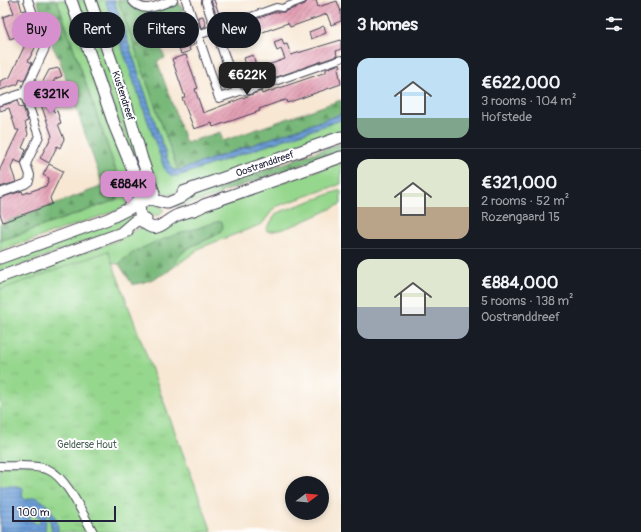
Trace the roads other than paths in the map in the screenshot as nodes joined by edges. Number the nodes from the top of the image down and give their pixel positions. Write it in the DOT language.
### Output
graph roads {
  1 [pos="28,0"];
  2 [pos="71,0"];
  3 [pos="90,0"];
  4 [pos="132,0"];
  5 [pos="173,0"];
  6 [pos="186,0"];
  7 [pos="303,0"];
  8 [pos="206,2"];
  9 [pos="190,12"];
  10 [pos="209,12"];
  11 [pos="261,12"];
  12 [pos="199,38"];
  13 [pos="222,48"];
  14 [pos="341,58"];
  15 [pos="237,92"];
  16 [pos="24,93"];
  17 [pos="0,101"];
  18 [pos="341,137"];
  19 [pos="341,157"];
  20 [pos="0,193"];
  21 [pos="146,196"];
  22 [pos="169,208"];
  23 [pos="139,214"];
  24 [pos="0,258"];
  25 [pos="0,277"];
  26 [pos="0,466"];
  27 [pos="93,532"];
  1 -- 16 [label="street"];
  2 -- 21 [label="main road, Kustendreef"];
  3 -- 21 [label="main road, Kustendreef"];
  4 -- 5 [label="street"];
  6 -- 9 [label="street"];
  7 -- 11 [label="street"];
  8 -- 10 [label="street"];
  12 -- 15 [label="street"];
  13 -- 15 [label="street"];
  14 -- 15 [label="street"];
  16 -- 17 [label="street"];
  16 -- 20 [label="street"];
  18 -- 22 [label="main road, Oostranddreef"];
  19 -- 22 [label="main road, Oostranddreef"];
  21 -- 22 [label="main road"];
  21 -- 23 [label="main road"];
  22 -- 23 [label="main road"];
  23 -- 24 [label="main road"];
  23 -- 25 [label="main road"];
  26 -- 27 [label="street"];
}
